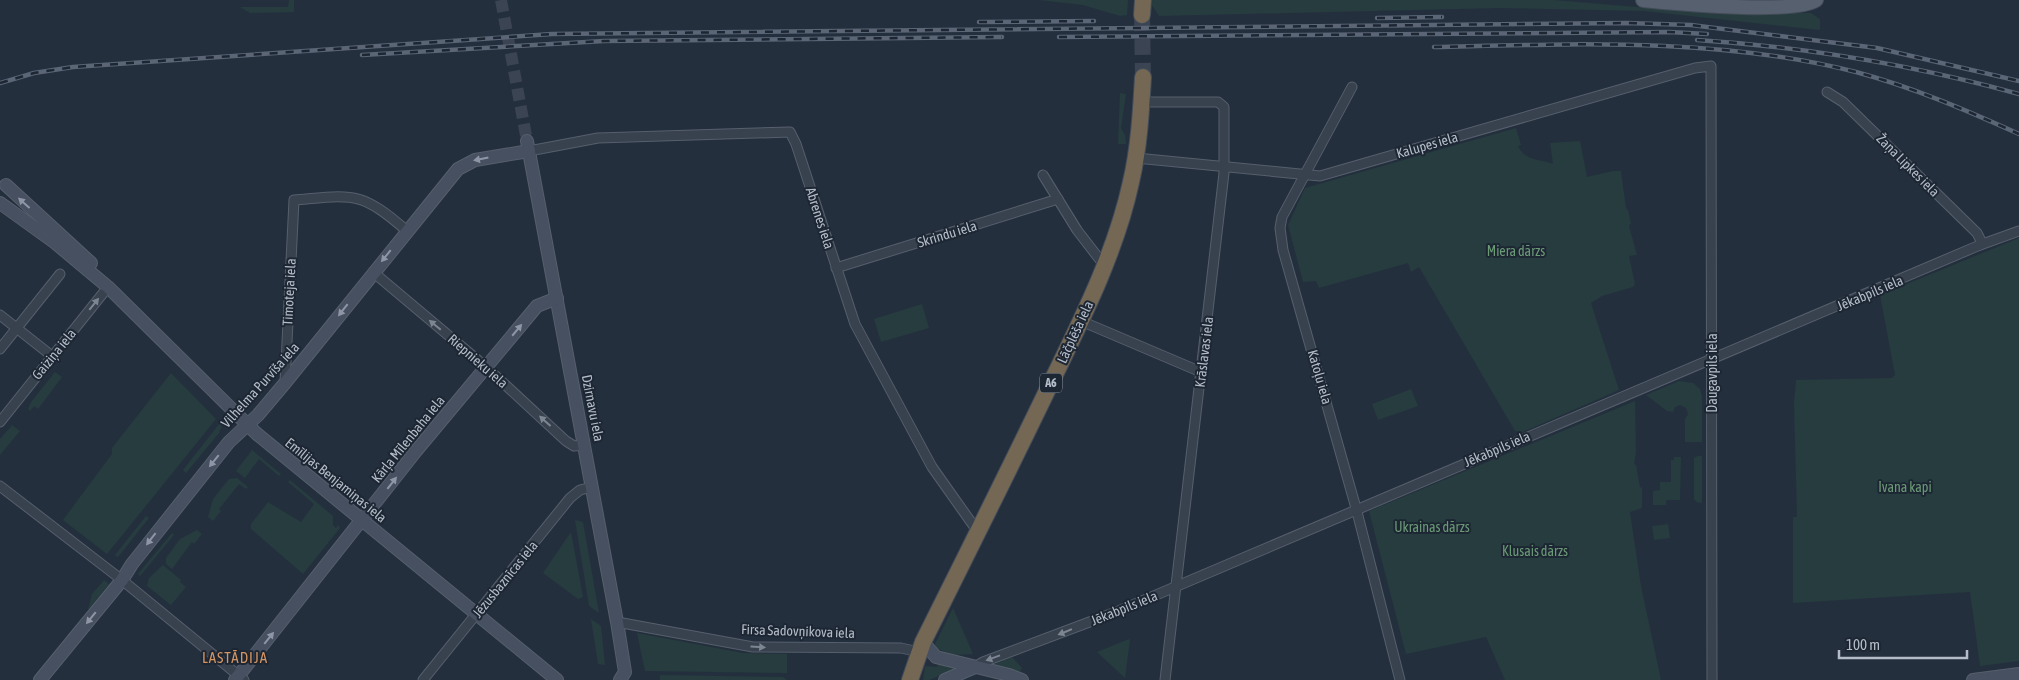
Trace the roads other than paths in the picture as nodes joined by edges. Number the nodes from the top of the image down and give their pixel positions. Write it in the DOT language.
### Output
graph roads {
  1 [pos="1642,0"];
  2 [pos="1816,0"];
  3 [pos="1708,3"];
  4 [pos="1748,3"];
  5 [pos="1711,66"];
  6 [pos="1143,77"];
  7 [pos="1352,87"];
  8 [pos="1826,92"];
  9 [pos="1141,102"];
  10 [pos="528,146"];
  11 [pos="1136,158"];
  12 [pos="1225,167"];
  13 [pos="1043,174"];
  14 [pos="1304,175"];
  15 [pos="6,185"];
  16 [pos="1058,199"];
  17 [pos="0,203"];
  18 [pos="407,230"];
  19 [pos="2019,231"];
  20 [pos="1980,245"];
  21 [pos="1104,265"];
  22 [pos="836,268"];
  23 [pos="373,272"];
  24 [pos="60,274"];
  25 [pos="108,287"];
  26 [pos="557,298"];
  27 [pos="0,315"];
  28 [pos="1081,321"];
  29 [pos="17,328"];
  30 [pos="0,349"];
  31 [pos="52,356"];
  32 [pos="1712,359"];
  33 [pos="486,367"];
  34 [pos="1201,372"];
  35 [pos="285,383"];
  36 [pos="0,422"];
  37 [pos="246,425"];
  38 [pos="584,445"];
  39 [pos="0,486"];
  40 [pos="592,488"];
  41 [pos="1356,508"];
  42 [pos="362,521"];
  43 [pos="978,532"];
  44 [pos="122,580"];
  45 [pos="1174,587"];
  46 [pos="477,615"];
  47 [pos="617,622"];
  48 [pos="921,647"];
  49 [pos="975,667"];
  50 [pos="2019,674"];
  51 [pos="239,679"];
  52 [pos="40,680"];
  53 [pos="423,680"];
  54 [pos="557,680"];
  55 [pos="620,680"];
  56 [pos="910,680"];
  57 [pos="945,680"];
  58 [pos="1022,680"];
  59 [pos="1165,680"];
  60 [pos="1400,680"];
  61 [pos="1712,680"];
  62 [pos="1973,680"];
  1 -- 3 [label="main road"];
  2 -- 4 [label="main road"];
  3 -- 4 [label="main road"];
  5 -- 14 [label="street, Kalupes iela"];
  5 -- 32 [label="street, Daugavpils iela"];
  6 -- 9 [label="highway, Lāčplēša iela / A6"];
  7 -- 14 [label="street, Katoļu iela"];
  8 -- 20 [label="street, Žaņa Lipkes iela"];
  9 -- 11 [label="highway, Lāčplēša iela / A6"];
  9 -- 12 [label="street, Krāslavas iela"];
  10 -- 18 [label="street, Vilhelma Purvīša iela, one-way"];
  10 -- 22 [label="street, Abrenes iela"];
  10 -- 26 [label="street, Dzirnavu iela"];
  11 -- 12 [label="street, Kalupes iela"];
  11 -- 21 [label="highway, Lāčplēša iela / A6"];
  12 -- 14 [label="street, Kalupes iela"];
  12 -- 34 [label="street, Krāslavas iela"];
  13 -- 16 [label="street"];
  14 -- 41 [label="street, Katoļu iela"];
  25 -- 15 [label="street, Emīlijas Benjamiņas iela, one-way"];
  16 -- 21 [label="street"];
  16 -- 22 [label="street, Skrindu iela"];
  17 -- 25 [label="street, Emīlijas Benjamiņas iela"];
  18 -- 23 [label="street, Vilhelma Purvīša iela, one-way"];
  18 -- 35 [label="street, Timoteja iela"];
  19 -- 20 [label="street, Jēkabpils iela"];
  20 -- 32 [label="street, Jēkabpils iela"];
  21 -- 28 [label="highway, Lāčplēša iela / A6"];
  22 -- 43 [label="street, Abrenes iela"];
  33 -- 23 [label="street, Riepnieku iela, one-way"];
  23 -- 35 [label="street, Vilhelma Purvīša iela, one-way"];
  24 -- 29 [label="street"];
  31 -- 25 [label="street, Gaiziņa iela, one-way"];
  25 -- 37 [label="street, Emīlijas Benjamiņas iela"];
  33 -- 26 [label="street, Kārļa Mīlenbaha iela, one-way"];
  26 -- 38 [label="street, Dzirnavu iela"];
  27 -- 29 [label="street"];
  28 -- 34 [label="street"];
  28 -- 43 [label="highway, Lāčplēša iela / A6"];
  29 -- 30 [label="street"];
  29 -- 31 [label="street"];
  31 -- 36 [label="street, Gaiziņa iela"];
  32 -- 41 [label="street, Jēkabpils iela"];
  32 -- 61 [label="street, Daugavpils iela"];
  38 -- 33 [label="street, Riepnieku iela, one-way"];
  42 -- 33 [label="street, Kārļa Mīlenbaha iela, one-way"];
  34 -- 45 [label="street, Krāslavas iela"];
  35 -- 37 [label="street, Vilhelma Purvīša iela"];
  37 -- 42 [label="street, Emīlijas Benjamiņas iela"];
  37 -- 44 [label="street, Vilhelma Purvīša iela, one-way"];
  38 -- 40 [label="street, Dzirnavu iela"];
  39 -- 44 [label="street"];
  40 -- 46 [label="street, Jēzusbaznīcas iela"];
  40 -- 47 [label="street, Dzirnavu iela"];
  41 -- 45 [label="street, Jēkabpils iela"];
  41 -- 60 [label="street, Katoļu iela"];
  42 -- 46 [label="street, Emīlijas Benjamiņas iela"];
  51 -- 42 [label="street, Kārļa Mīlenbaha iela, one-way"];
  43 -- 48 [label="highway, Lāčplēša iela / A6"];
  44 -- 51 [label="street"];
  44 -- 52 [label="street, Vilhelma Purvīša iela, one-way"];
  45 -- 49 [label="street, Jēkabpils iela, one-way"];
  45 -- 59 [label="street, Krāslavas iela"];
  46 -- 53 [label="street, Jēzusbaznīcas iela"];
  46 -- 54 [label="street, Emīlijas Benjamiņas iela"];
  47 -- 48 [label="street, Firsa Sadovņikova iela, one-way"];
  47 -- 55 [label="street, Dzirnavu iela"];
  48 -- 49 [label="street"];
  48 -- 56 [label="highway, Lāčplēša iela / A6"];
  49 -- 57 [label="street"];
  49 -- 58 [label="street"];
  50 -- 62 [label="street"];
}
